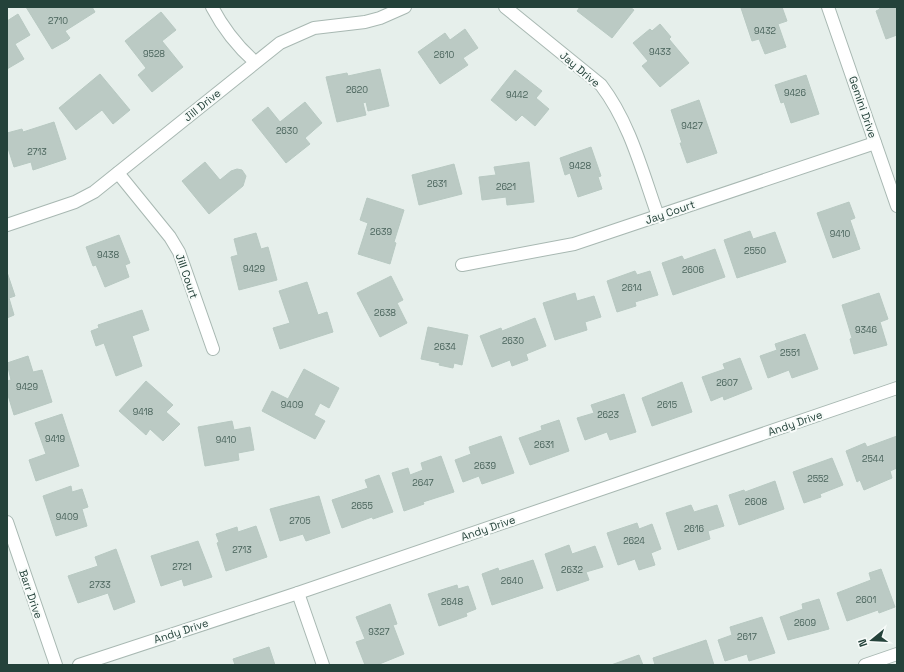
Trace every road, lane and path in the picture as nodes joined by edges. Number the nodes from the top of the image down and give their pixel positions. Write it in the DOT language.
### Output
graph roads {
  1 [pos="212,7"];
  2 [pos="405,7"];
  3 [pos="505,7"];
  4 [pos="828,7"];
  5 [pos="255,62"];
  6 [pos="875,142"];
  7 [pos="118,173"];
  8 [pos="897,206"];
  9 [pos="658,216"];
  10 [pos="7,225"];
  11 [pos="462,265"];
  12 [pos="212,349"];
  13 [pos="897,388"];
  14 [pos="7,522"];
  15 [pos="298,593"];
  16 [pos="897,654"];
  17 [pos="56,665"];
  18 [pos="79,665"];
  19 [pos="323,665"];
  20 [pos="865,665"];
  1 -- 5 [label="street"];
  2 -- 5 [label="street, Jill Drive"];
  3 -- 9 [label="street, Jay Drive"];
  4 -- 6 [label="street, Gemini Drive"];
  5 -- 7 [label="street, Jill Drive"];
  6 -- 8 [label="street, Gemini Drive"];
  6 -- 9 [label="street, Jay Court"];
  7 -- 10 [label="street, Jill Drive"];
  7 -- 12 [label="street, Jill Court"];
  9 -- 11 [label="street, Jay Court"];
  13 -- 15 [label="street, Andy Drive"];
  14 -- 17 [label="street, Barr Drive"];
  15 -- 18 [label="street, Andy Drive"];
  15 -- 19 [label="street"];
  16 -- 20 [label="street"];
}
